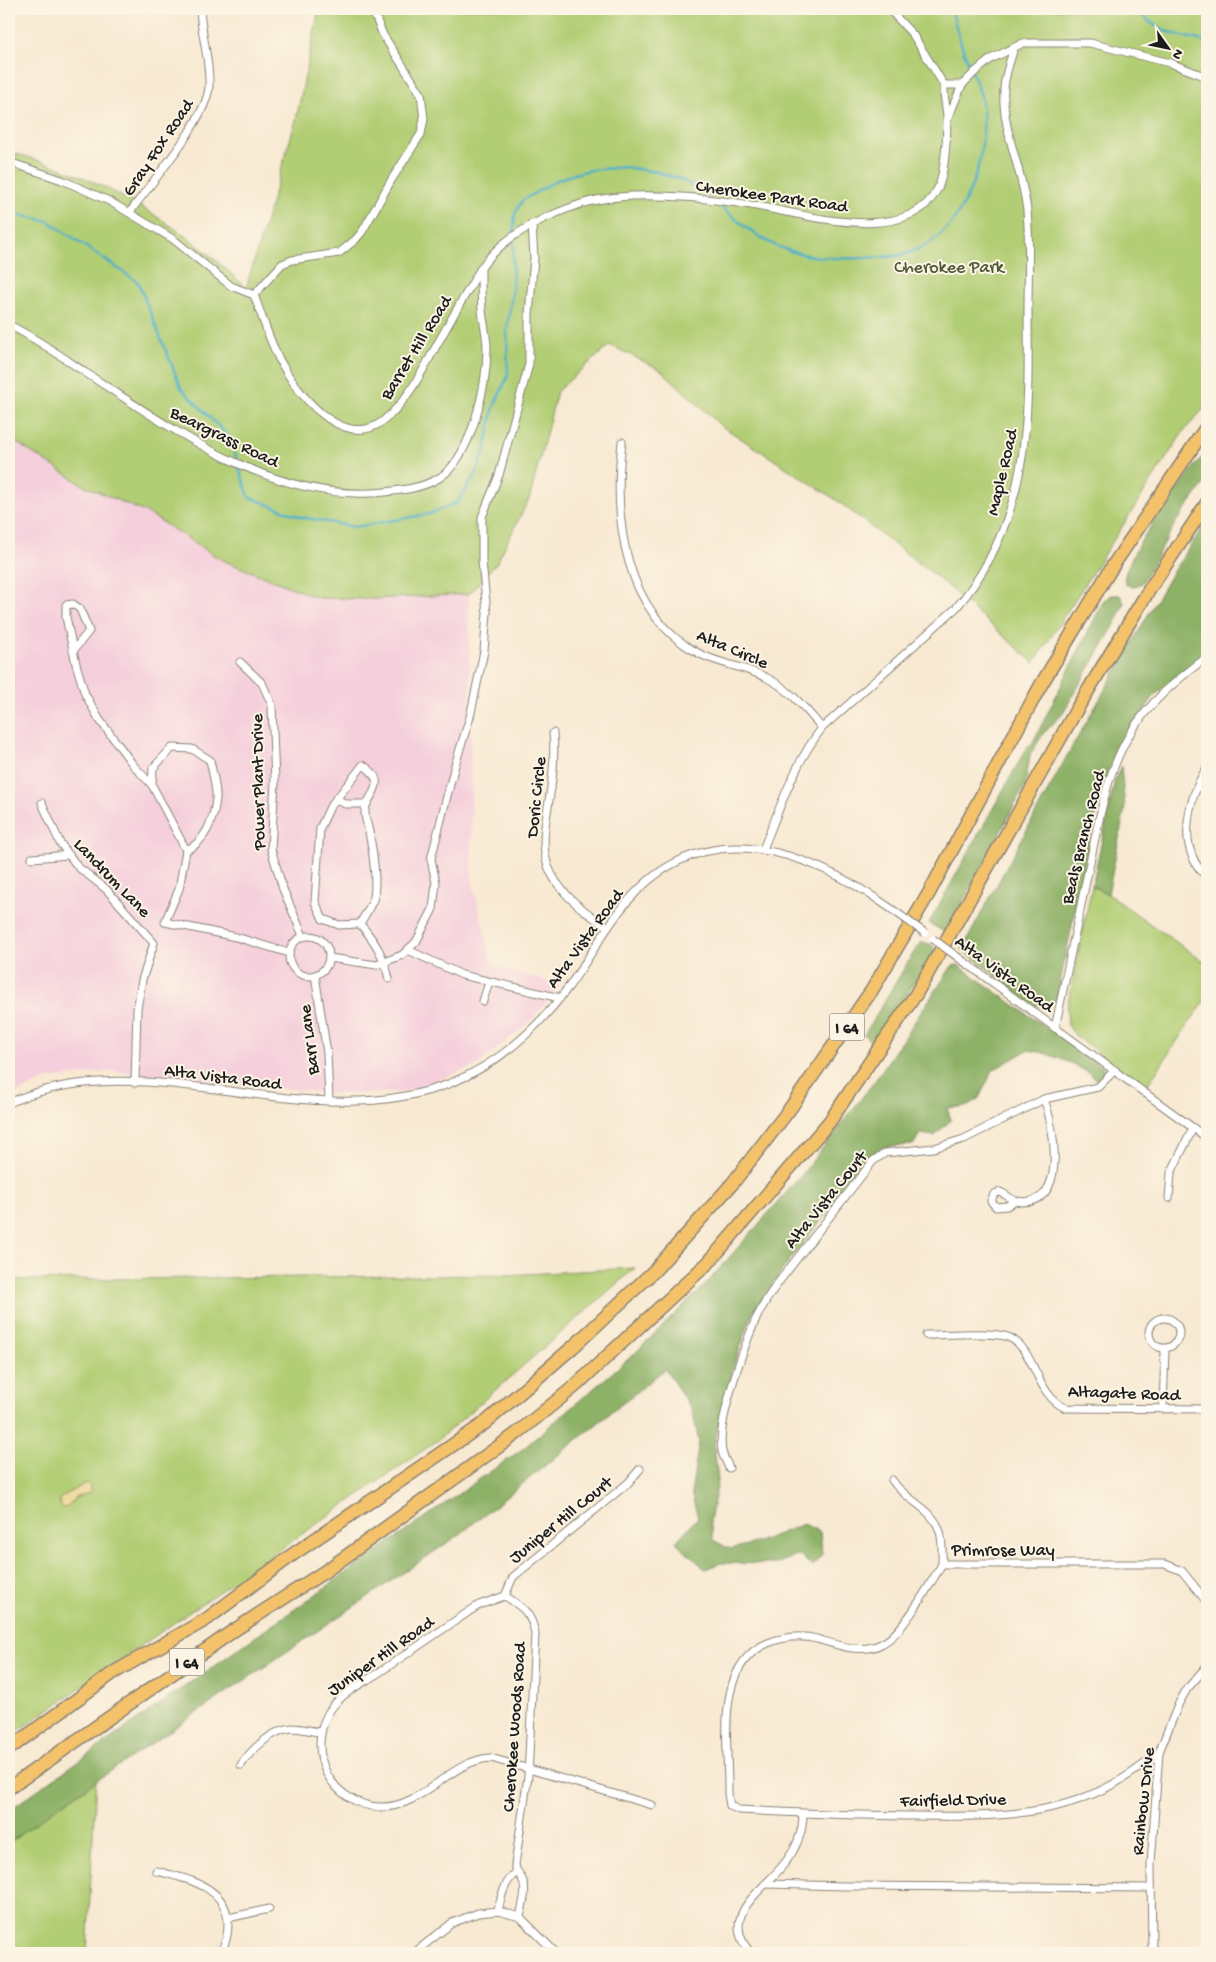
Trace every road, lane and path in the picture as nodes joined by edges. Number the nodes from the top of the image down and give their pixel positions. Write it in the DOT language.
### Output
graph roads {
  1 [pos="200,9"];
  2 [pos="372,9"];
  3 [pos="890,9"];
  4 [pos="1014,48"];
  5 [pos="1207,77"];
  6 [pos="944,85"];
  7 [pos="962,85"];
  8 [pos="947,118"];
  9 [pos="9,162"];
  10 [pos="130,212"];
  11 [pos="530,225"];
  12 [pos="480,268"];
  13 [pos="254,295"];
  14 [pos="9,325"];
  15 [pos="1207,426"];
  16 [pos="622,442"];
  17 [pos="1207,503"];
  18 [pos="73,651"];
  19 [pos="1207,657"];
  20 [pos="240,662"];
  21 [pos="822,728"];
  22 [pos="554,733"];
  23 [pos="1207,767"];
  24 [pos="152,785"];
  25 [pos="336,798"];
  26 [pos="42,803"];
  27 [pos="366,804"];
  28 [pos="763,849"];
  29 [pos="186,850"];
  30 [pos="68,855"];
  31 [pos="32,858"];
  32 [pos="1207,877"];
  33 [pos="360,924"];
  34 [pos="608,927"];
  35 [pos="303,936"];
  36 [pos="408,950"];
  37 [pos="289,953"];
  38 [pos="329,958"];
  39 [pos="386,962"];
  40 [pos="315,975"];
  41 [pos="390,978"];
  42 [pos="489,982"];
  43 [pos="560,998"];
  44 [pos="483,1001"];
  45 [pos="1055,1028"];
  46 [pos="1115,1070"];
  47 [pos="135,1083"];
  48 [pos="1044,1099"];
  49 [pos="329,1101"];
  50 [pos="9,1103"];
  51 [pos="1193,1128"];
  52 [pos="1207,1138"];
  53 [pos="1169,1198"];
  54 [pos="1014,1201"];
  55 [pos="926,1335"];
  56 [pos="1165,1349"];
  57 [pos="1163,1409"];
  58 [pos="1207,1409"];
  59 [pos="730,1468"];
  60 [pos="640,1469"];
  61 [pos="892,1480"];
  62 [pos="942,1564"];
  63 [pos="505,1596"];
  64 [pos="1207,1602"];
  65 [pos="1207,1666"];
  66 [pos="320,1732"];
  67 [pos="9,1749"];
  68 [pos="1159,1752"];
  69 [pos="241,1765"];
  70 [pos="529,1768"];
  71 [pos="9,1788"];
  72 [pos="652,1805"];
  73 [pos="732,1808"];
  74 [pos="803,1814"];
  75 [pos="156,1871"];
  76 [pos="516,1872"];
  77 [pos="765,1884"];
  78 [pos="1151,1888"];
  79 [pos="269,1909"];
  80 [pos="498,1911"];
  81 [pos="520,1917"];
  82 [pos="228,1918"];
  83 [pos="220,1953"];
  84 [pos="414,1953"];
  85 [pos="556,1953"];
  86 [pos="751,1953"];
  87 [pos="1152,1953"];
  1 -- 10 [label="street, Gray Fox Road"];
  2 -- 13 [label="street"];
  3 -- 6 [label="street"];
  4 -- 5 [label="street"];
  4 -- 7 [label="street"];
  4 -- 21 [label="street, Maple Road"];
  6 -- 7 [label="street"];
  6 -- 8 [label="street, Cherokee Park Road"];
  7 -- 8 [label="street, Cherokee Park Road"];
  8 -- 11 [label="street, Cherokee Park Road"];
  9 -- 10 [label="street"];
  10 -- 13 [label="street"];
  11 -- 12 [label="street, Cherokee Park Road"];
  11 -- 36 [label="street"];
  12 -- 13 [label="street, Barret Hill Road"];
  12 -- 14 [label="street, Beargrass Road"];
  15 -- 67 [label="highway, I 64"];
  16 -- 21 [label="street, Alta Circle"];
  17 -- 71 [label="highway, I 64"];
  18 -- 18 [label="street"];
  18 -- 24 [label="street"];
  19 -- 45 [label="street, Beals Branch Road"];
  20 -- 35 [label="street, Power Plant Drive"];
  21 -- 28 [label="street, Maple Road"];
  22 -- 34 [label="street, Doric Circle"];
  23 -- 32 [label="street"];
  24 -- 29 [label="street"];
  24 -- 29 [label="street"];
  25 -- 27 [label="street"];
  25 -- 27 [label="street"];
  25 -- 33 [label="street"];
  26 -- 30 [label="street, Landrum Lane"];
  27 -- 33 [label="street"];
  28 -- 34 [label="street, Alta Vista Road"];
  28 -- 45 [label="street, Alta Vista Road, bridge"];
  29 -- 37 [label="street"];
  30 -- 31 [label="street"];
  30 -- 47 [label="street, Landrum Lane"];
  33 -- 39 [label="street"];
  34 -- 43 [label="street, Alta Vista Road"];
  35 -- 37 [label="street"];
  35 -- 38 [label="street"];
  36 -- 39 [label="street"];
  36 -- 42 [label="street"];
  37 -- 40 [label="street"];
  38 -- 39 [label="street"];
  38 -- 40 [label="street"];
  39 -- 41 [label="street"];
  40 -- 49 [label="street, Barr Lane"];
  42 -- 43 [label="street"];
  42 -- 44 [label="street"];
  43 -- 49 [label="street, Alta Vista Road"];
  45 -- 46 [label="street, Alta Vista Road"];
  46 -- 48 [label="street, Alta Vista Court"];
  46 -- 51 [label="street, Alta Vista Road"];
  47 -- 49 [label="street, Alta Vista Road"];
  47 -- 50 [label="street, Alta Vista Road"];
  48 -- 54 [label="street"];
  48 -- 59 [label="street, Alta Vista Court"];
  51 -- 52 [label="street, Alta Vista Road"];
  51 -- 53 [label="street"];
  55 -- 57 [label="street, Altagate Road"];
  56 -- 56 [label="street"];
  56 -- 57 [label="street"];
  57 -- 58 [label="street, Altagate Road"];
  60 -- 63 [label="street, Juniper Hill Court"];
  61 -- 62 [label="street"];
  62 -- 64 [label="street, Primrose Way"];
  62 -- 73 [label="street, Primrose Way"];
  63 -- 66 [label="street, Juniper Hill Road"];
  63 -- 70 [label="street, Cherokee Woods Road"];
  65 -- 68 [label="street, Rainbow Drive"];
  66 -- 69 [label="street"];
  66 -- 70 [label="street, Juniper Hill Road"];
  68 -- 74 [label="street, Fairfield Drive"];
  68 -- 78 [label="street, Rainbow Drive"];
  70 -- 72 [label="street, Juniper Hill Road"];
  70 -- 76 [label="street, Cherokee Woods Road"];
  73 -- 74 [label="street, Fairfield Drive"];
  74 -- 77 [label="street"];
  75 -- 82 [label="street"];
  76 -- 80 [label="street"];
  76 -- 81 [label="street, Cherokee Woods Road"];
  77 -- 78 [label="street"];
  77 -- 86 [label="street"];
  78 -- 87 [label="street, Rainbow Drive"];
  79 -- 82 [label="street"];
  80 -- 81 [label="street"];
  80 -- 84 [label="street"];
  81 -- 85 [label="street"];
  82 -- 83 [label="street"];
}
